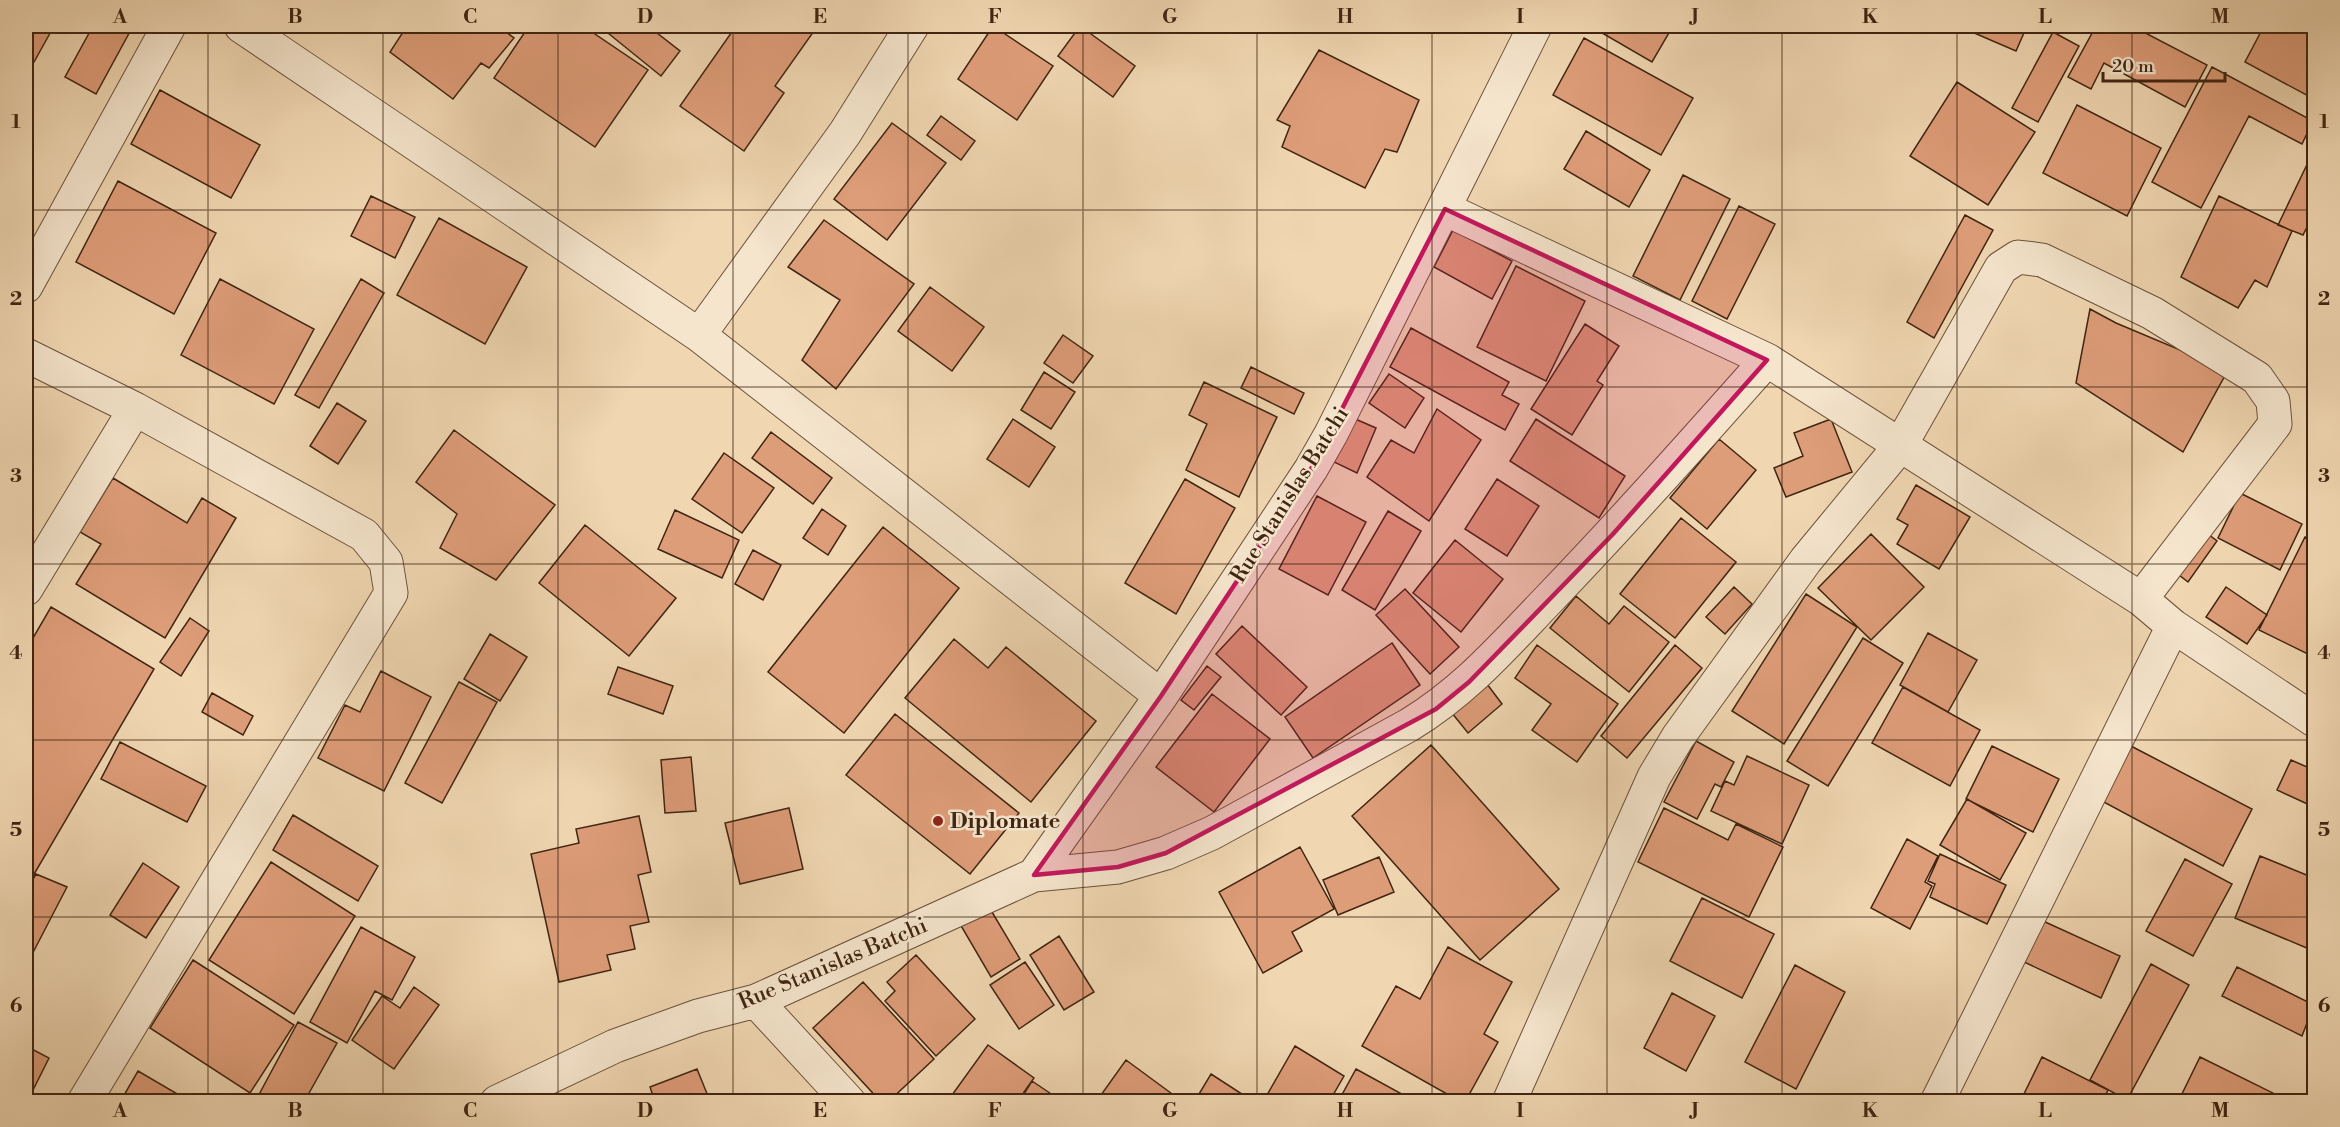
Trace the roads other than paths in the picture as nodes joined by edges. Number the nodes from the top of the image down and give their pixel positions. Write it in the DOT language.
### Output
graph roads {
  1 [pos="169,26"];
  2 [pos="241,26"];
  3 [pos="912,26"];
  4 [pos="1535,26"];
  5 [pos="1445,209"];
  6 [pos="26,286"];
  7 [pos="699,335"];
  8 [pos="26,355"];
  9 [pos="1767,360"];
  10 [pos="135,409"];
  11 [pos="1900,446"];
  12 [pos="26,589"];
  13 [pos="2141,599"];
  14 [pos="2173,626"];
  15 [pos="1161,696"];
  16 [pos="2314,720"];
  17 [pos="1034,875"];
  18 [pos="756,1001"];
  19 [pos="84,1101"];
  20 [pos="497,1101"];
  21 [pos="849,1101"];
  22 [pos="1509,1101"];
  23 [pos="1937,1101"];
  1 -- 6 [label="street"];
  2 -- 7 [label="street"];
  3 -- 7 [label="street"];
  4 -- 5 [label="street, Rue Stanislas Batchi"];
  5 -- 9 [label="street"];
  5 -- 15 [label="street, Rue Stanislas Batchi"];
  7 -- 15 [label="street"];
  8 -- 10 [label="street"];
  9 -- 11 [label="street"];
  9 -- 17 [label="street, Rue Stanislas Batchi"];
  10 -- 12 [label="street"];
  10 -- 19 [label="street"];
  11 -- 13 [label="street"];
  11 -- 13 [label="street"];
  11 -- 22 [label="street"];
  13 -- 14 [label="street"];
  14 -- 16 [label="street"];
  14 -- 23 [label="street"];
  15 -- 17 [label="street, Rue Stanislas Batchi"];
  17 -- 18 [label="street, Rue Stanislas Batchi"];
  18 -- 20 [label="street, Rue Stanislas Batchi"];
  18 -- 21 [label="street"];
}
